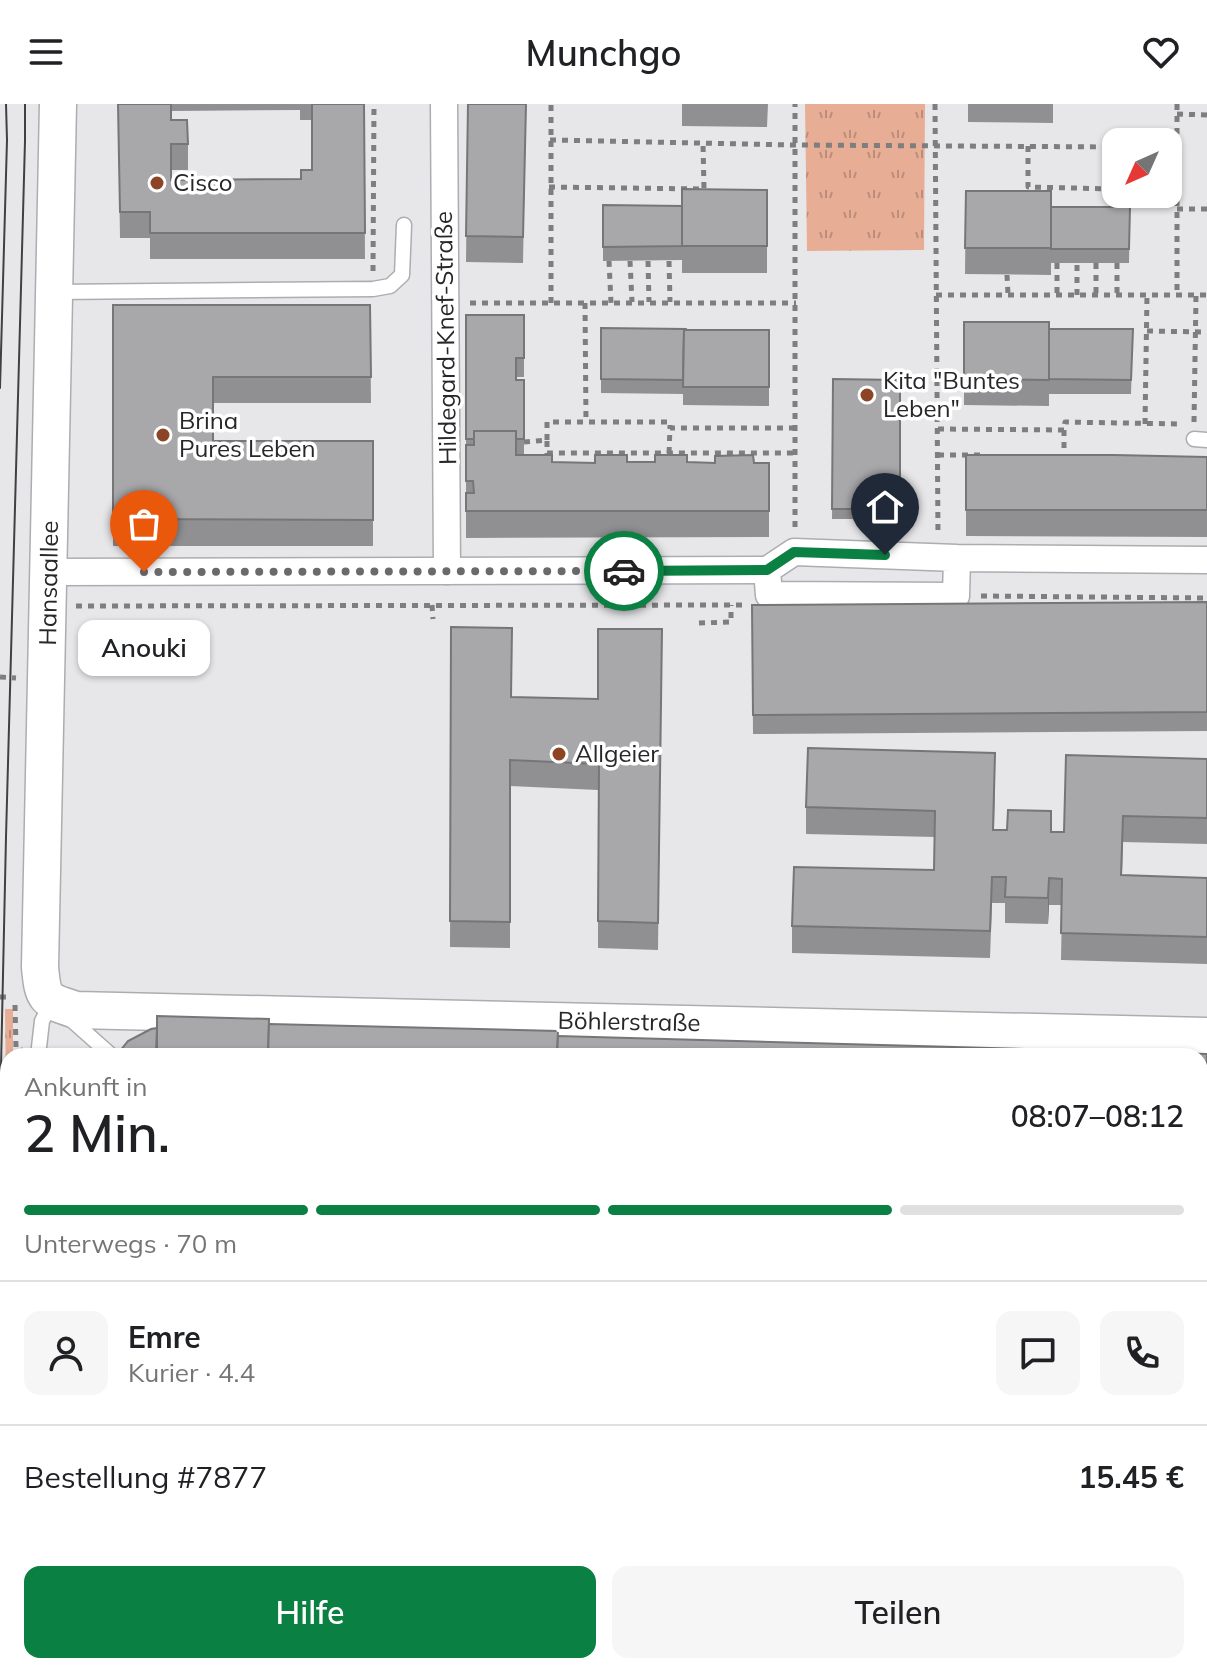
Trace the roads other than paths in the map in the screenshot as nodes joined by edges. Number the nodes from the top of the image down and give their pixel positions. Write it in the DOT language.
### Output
graph roads {
  1 [pos="58,104"];
  2 [pos="444,104"];
  3 [pos="404,225"];
  4 [pos="54,292"];
  5 [pos="937,557"];
  6 [pos="1207,560"];
  7 [pos="447,571"];
  8 [pos="768,582"];
  9 [pos="49,589"];
  10 [pos="52,1002"];
  11 [pos="1207,1036"];
  12 [pos="39,1048"];
  13 [pos="103,1048"];
  1 -- 4 [label="street, Hansaallee"];
  2 -- 7 [label="street, Hildegard-Knef-Straße"];
  3 -- 4 [label="lane"];
  4 -- 9 [label="street, Hansaallee"];
  5 -- 6 [label="street"];
  5 -- 8 [label="street"];
  5 -- 8 [label="street"];
  7 -- 8 [label="street"];
  7 -- 9 [label="street"];
  9 -- 10 [label="street, Hansaallee"];
  10 -- 11 [label="street, Böhlerstraße"];
  10 -- 12 [label="lane"];
  10 -- 13 [label="lane"];
}
